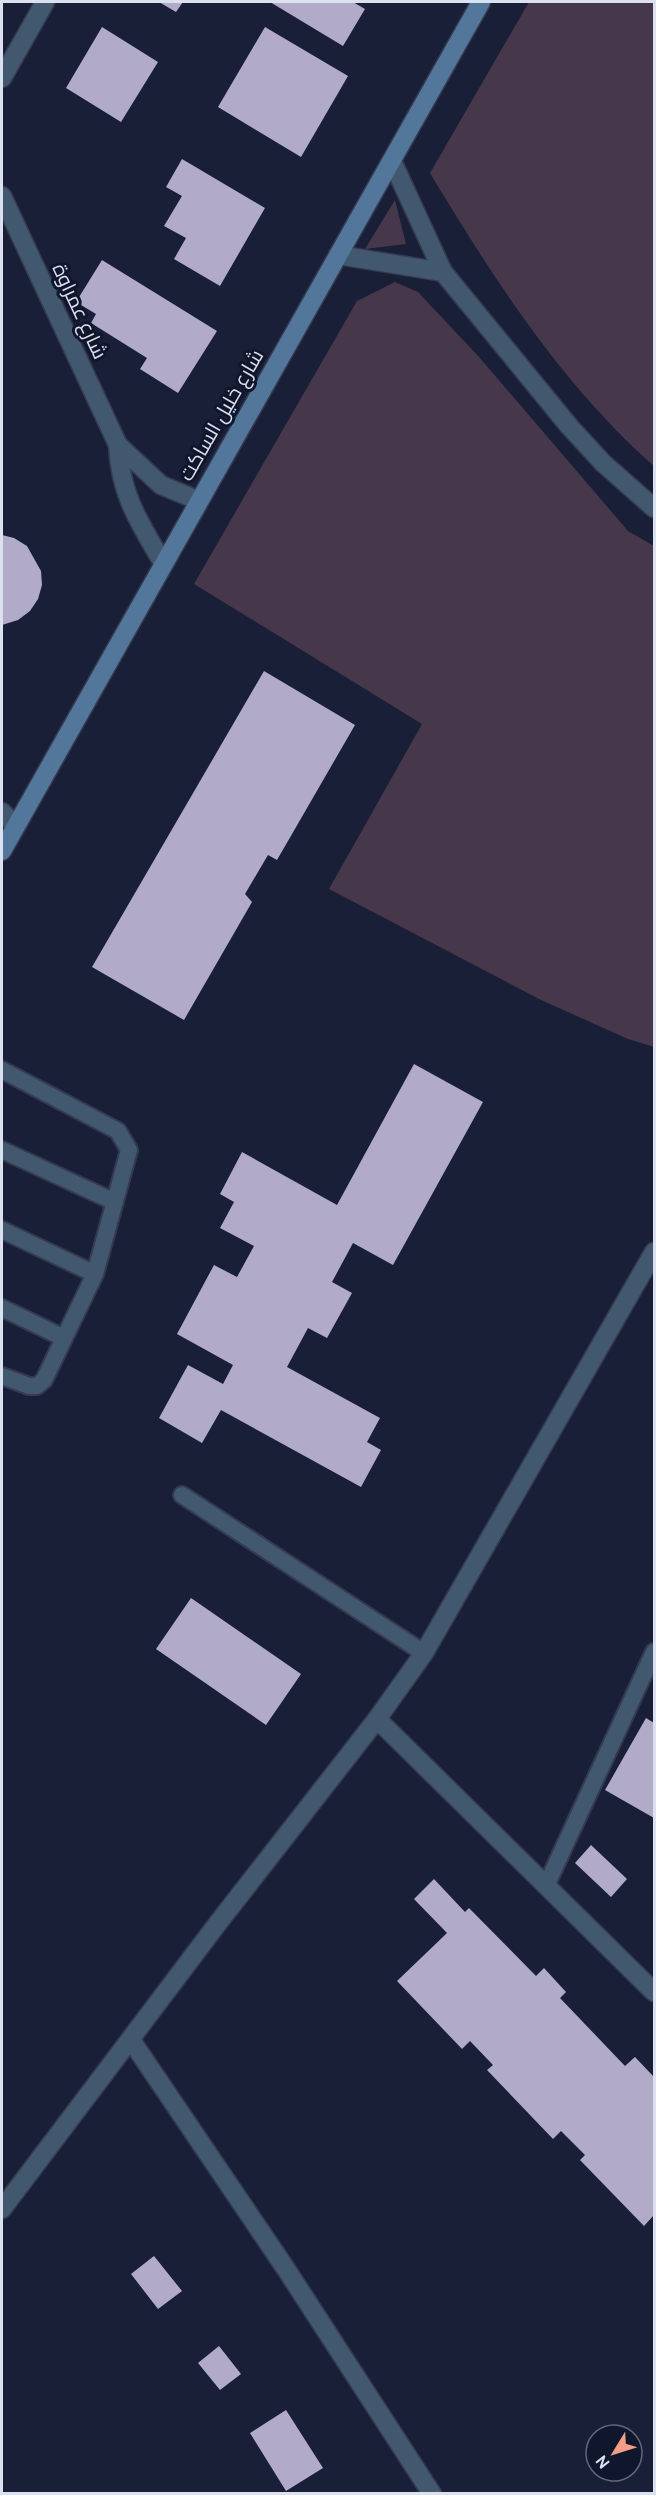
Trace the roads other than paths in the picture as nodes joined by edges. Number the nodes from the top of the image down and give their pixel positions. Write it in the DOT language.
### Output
graph roads {
  1 [pos="45,2"];
  2 [pos="481,2"];
  3 [pos="2,78"];
  4 [pos="392,161"];
  5 [pos="2,196"];
  6 [pos="338,255"];
  7 [pos="443,272"];
  8 [pos="118,445"];
  9 [pos="197,500"];
  10 [pos="654,508"];
  11 [pos="163,563"];
  12 [pos="2,812"];
  13 [pos="15,825"];
  14 [pos="2,851"];
  15 [pos="2,1070"];
  16 [pos="2,1150"];
  17 [pos="115,1202"];
  18 [pos="2,1230"];
  19 [pos="654,1252"];
  20 [pos="95,1274"];
  21 [pos="2,1308"];
  22 [pos="64,1338"];
  23 [pos="2,1376"];
  24 [pos="182,1495"];
  25 [pos="654,1652"];
  26 [pos="424,1653"];
  27 [pos="377,1719"];
  28 [pos="546,1886"];
  29 [pos="654,1992"];
  30 [pos="130,2040"];
  31 [pos="2,2209"];
  32 [pos="432,2493"];
  1 -- 3 [label="street"];
  2 -- 4 [label="street, شارع خليل الساكت"];
  4 -- 6 [label="street, شارع خليل الساكت"];
  4 -- 7 [label="street"];
  5 -- 8 [label="street, شارع عمراوة"];
  6 -- 7 [label="street"];
  6 -- 9 [label="street, شارع خليل الساكت"];
  7 -- 10 [label="street"];
  8 -- 9 [label="street, شارع عمراوة"];
  8 -- 11 [label="street, شارع عمراوة"];
  9 -- 11 [label="street, شارع خليل الساكت"];
  11 -- 13 [label="street, شارع خليل الساكت"];
  12 -- 13 [label="street"];
  13 -- 14 [label="street, شارع خليل الساكت"];
  15 -- 17 [label="lane"];
  16 -- 17 [label="lane"];
  17 -- 20 [label="lane"];
  18 -- 20 [label="lane"];
  19 -- 26 [label="street"];
  20 -- 22 [label="lane"];
  21 -- 22 [label="lane"];
  22 -- 23 [label="lane"];
  24 -- 26 [label="lane"];
  25 -- 28 [label="lane"];
  26 -- 27 [label="street"];
  27 -- 28 [label="street"];
  27 -- 30 [label="street"];
  28 -- 29 [label="street"];
  30 -- 31 [label="street"];
  30 -- 32 [label="street"];
}
